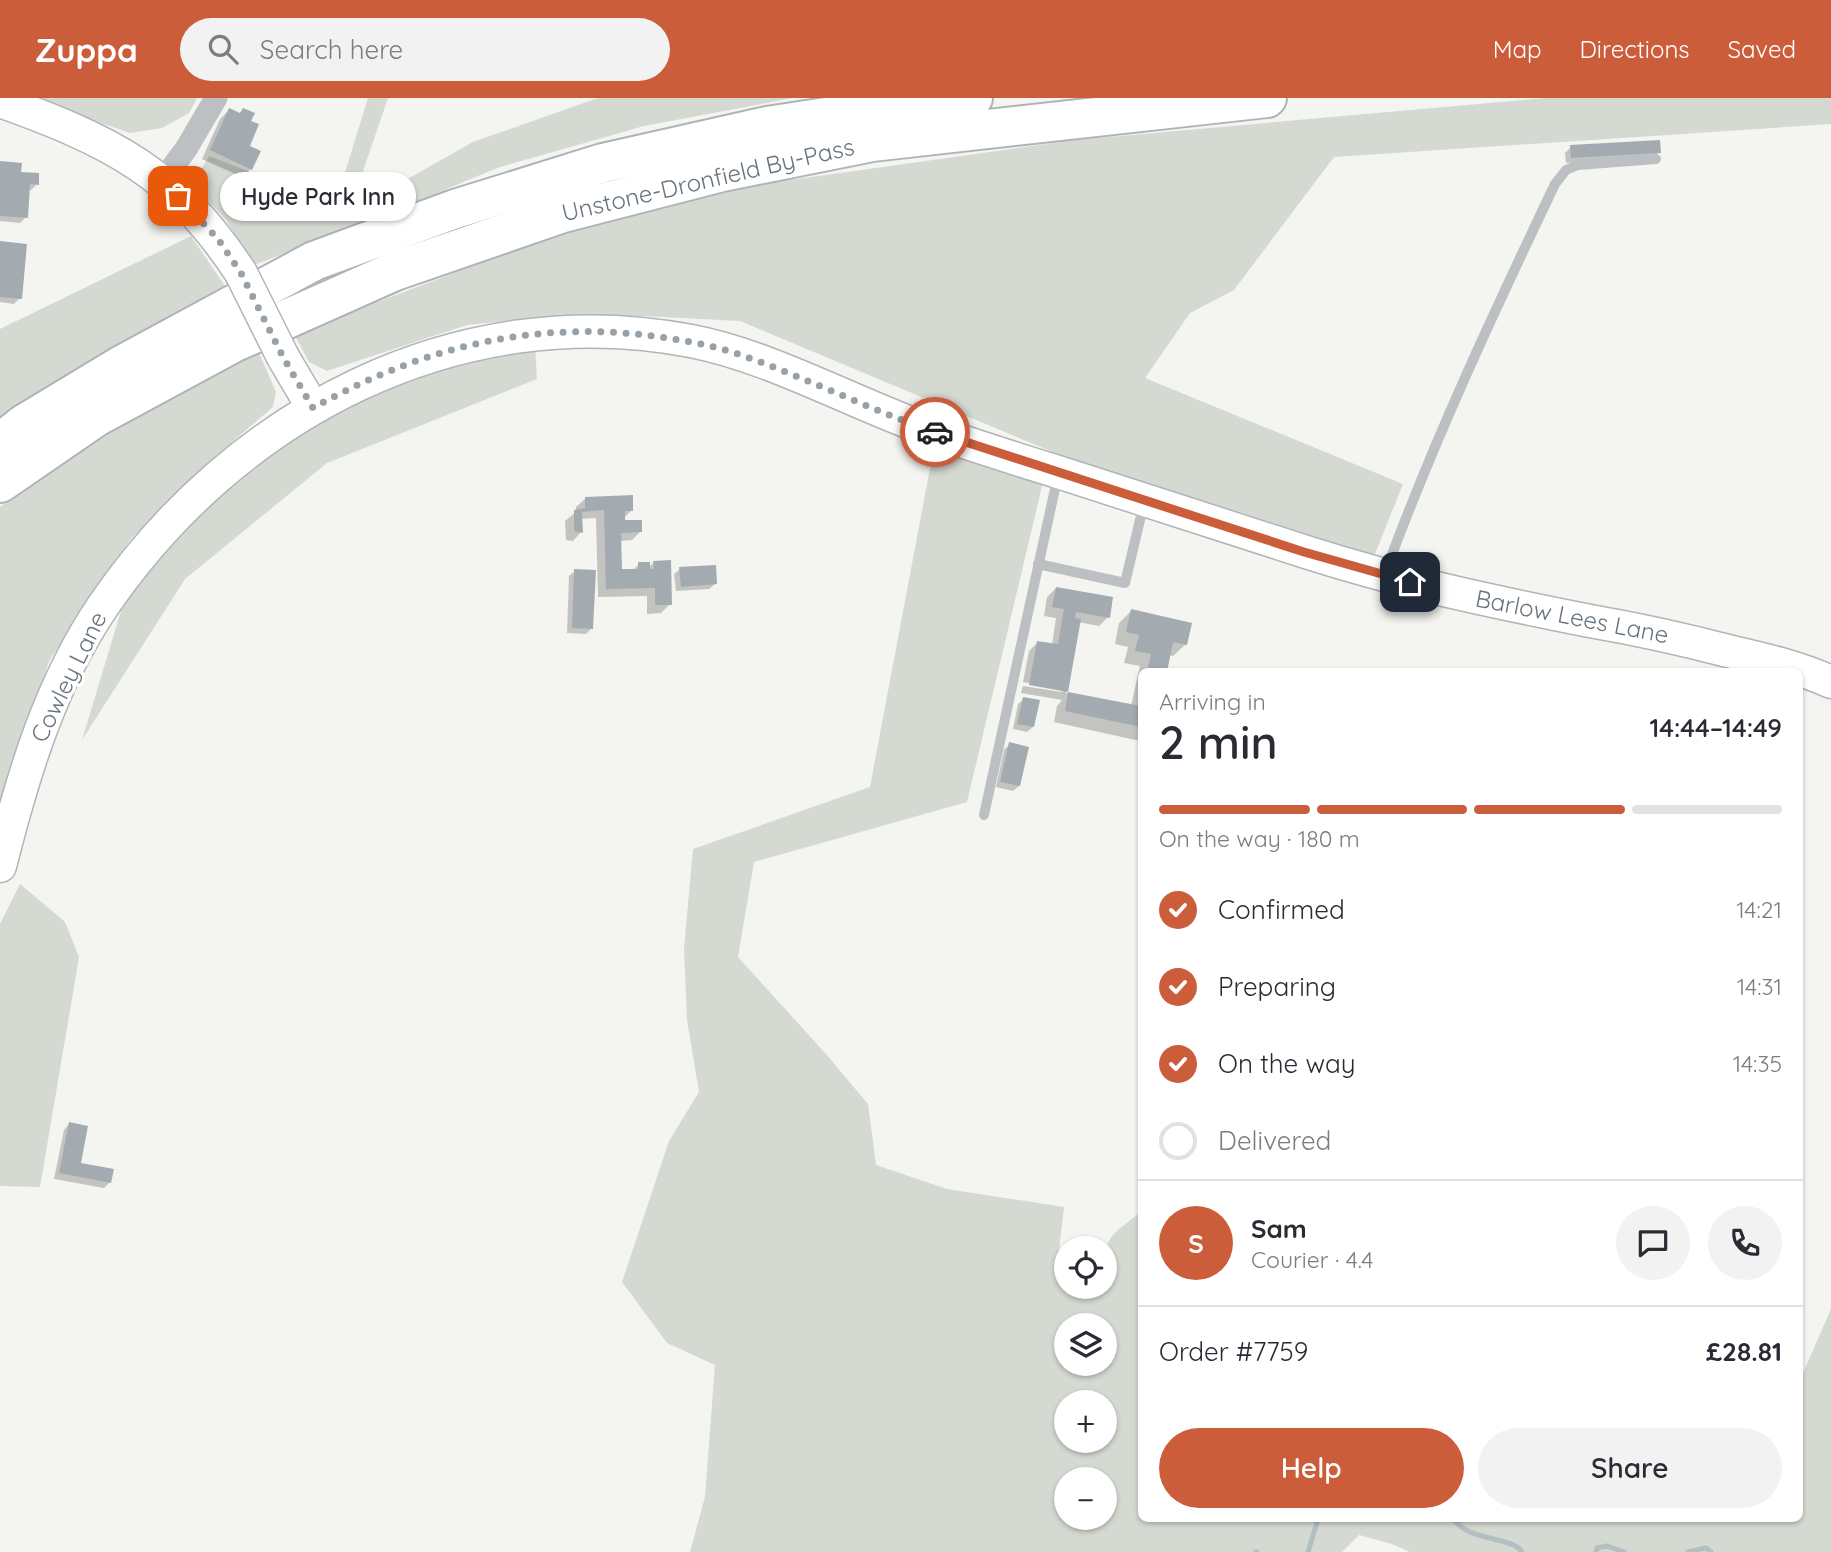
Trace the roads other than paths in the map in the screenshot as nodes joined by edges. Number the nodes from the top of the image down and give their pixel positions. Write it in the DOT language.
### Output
graph roads {
  1 [pos="216,98"];
  2 [pos="973,98"];
  3 [pos="1267,98"];
  4 [pos="0,101"];
  5 [pos="1656,159"];
  6 [pos="162,181"];
  7 [pos="313,408"];
  8 [pos="0,443"];
  9 [pos="1059,472"];
  10 [pos="0,483"];
  11 [pos="1144,500"];
  12 [pos="1038,564"];
  13 [pos="1384,576"];
  14 [pos="1798,668"];
  15 [pos="1803,669"];
  16 [pos="1831,682"];
  17 [pos="984,816"];
  18 [pos="0,866"];
  1 -- 6 [label="street"];
  2 -- 8 [label="highway, Unstone-Dronfield By-Pass"];
  3 -- 10 [label="highway, Unstone-Dronfield By-Pass"];
  4 -- 6 [label="street"];
  5 -- 13 [label="lane"];
  6 -- 7 [label="street, bridge"];
  7 -- 9 [label="street, Barlow Lees Lane"];
  7 -- 18 [label="street, Cowley Lane"];
  9 -- 11 [label="street, Barlow Lees Lane"];
  9 -- 12 [label="lane"];
  11 -- 12 [label="lane"];
  11 -- 13 [label="street, Barlow Lees Lane"];
  12 -- 17 [label="lane"];
  13 -- 14 [label="street, Barlow Lees Lane"];
  15 -- 16 [label="street, Barlow Lees Lane"];
}
